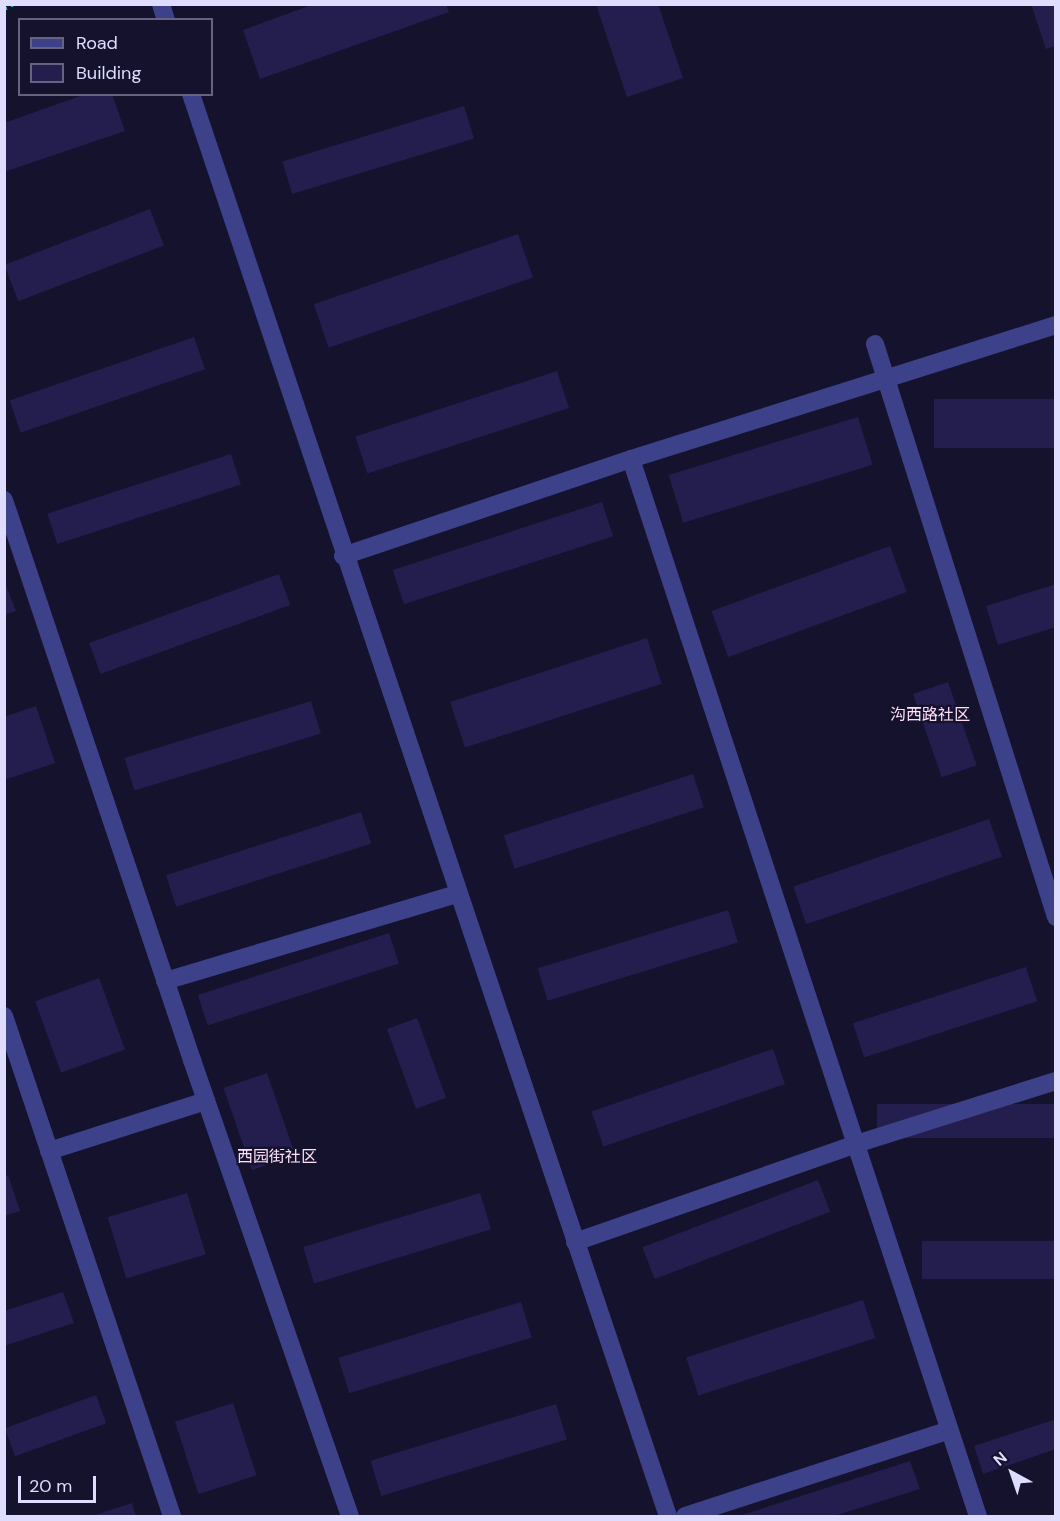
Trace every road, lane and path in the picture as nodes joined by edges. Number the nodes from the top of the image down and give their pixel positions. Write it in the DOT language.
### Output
graph roads {
  1 [pos="14,4"];
  2 [pos="4,9"];
  3 [pos="192,96"];
  4 [pos="1056,325"];
  5 [pos="874,344"];
  6 [pos="888,381"];
  7 [pos="632,459"];
  8 [pos="4,500"];
  9 [pos="343,555"];
  10 [pos="458,894"];
  11 [pos="1056,917"];
  12 [pos="165,981"];
  13 [pos="4,1016"];
  14 [pos="1056,1081"];
  15 [pos="206,1101"];
  16 [pos="856,1144"];
  17 [pos="49,1150"];
  18 [pos="575,1242"];
  19 [pos="949,1430"];
  20 [pos="172,1516"];
  21 [pos="350,1516"];
  22 [pos="668,1516"];
  23 [pos="685,1516"];
  24 [pos="978,1516"];
  1 -- 2 [label="path"];
  3 -- 9 [label="street"];
  4 -- 6 [label="street"];
  5 -- 6 [label="street"];
  6 -- 7 [label="street"];
  6 -- 11 [label="street"];
  7 -- 9 [label="street"];
  7 -- 16 [label="street"];
  8 -- 12 [label="street"];
  9 -- 10 [label="street"];
  10 -- 12 [label="street"];
  10 -- 18 [label="street"];
  12 -- 15 [label="street"];
  13 -- 17 [label="street"];
  14 -- 16 [label="street"];
  15 -- 17 [label="street"];
  15 -- 21 [label="street"];
  16 -- 18 [label="street"];
  16 -- 19 [label="street"];
  17 -- 20 [label="street"];
  18 -- 22 [label="street"];
  19 -- 23 [label="street"];
  19 -- 24 [label="street"];
}
